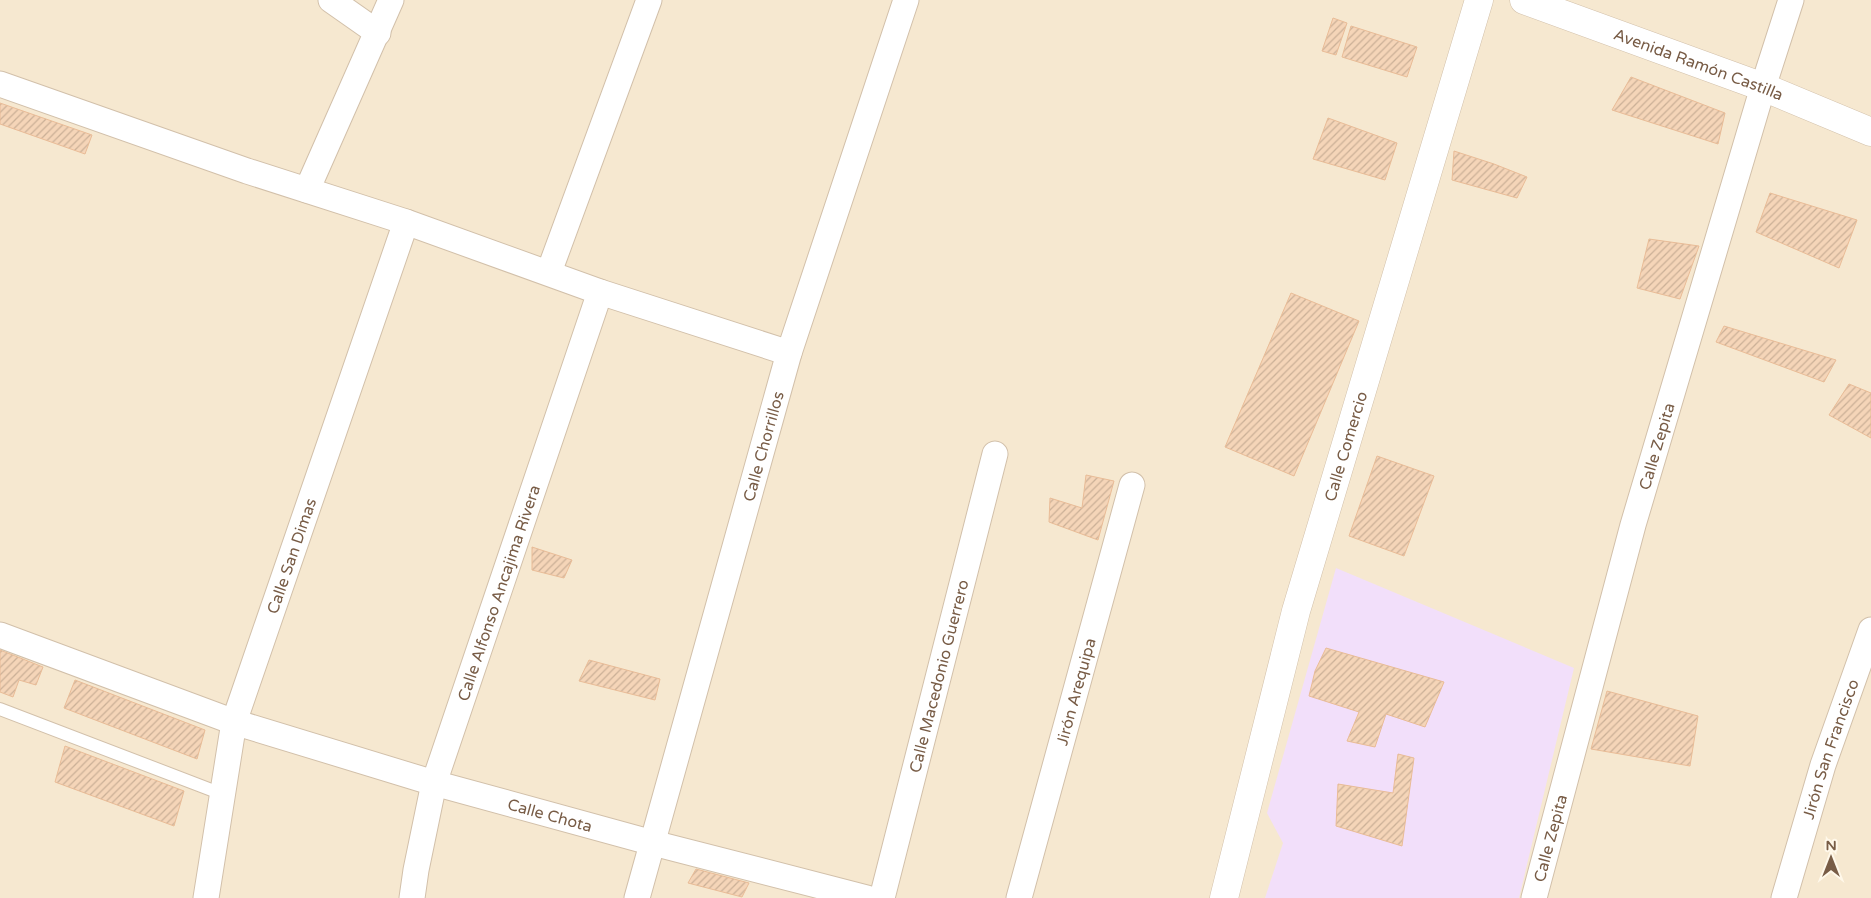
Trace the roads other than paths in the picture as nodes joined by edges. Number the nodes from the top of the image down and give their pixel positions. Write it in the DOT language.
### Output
graph roads {
  1 [pos="331,0"];
  2 [pos="391,0"];
  3 [pos="649,0"];
  4 [pos="906,0"];
  5 [pos="1480,0"];
  6 [pos="1524,0"];
  7 [pos="1791,0"];
  8 [pos="378,33"];
  9 [pos="0,84"];
  10 [pos="1763,87"];
  11 [pos="1871,132"];
  12 [pos="307,190"];
  13 [pos="406,222"];
  14 [pos="549,272"];
  15 [pos="600,292"];
  16 [pos="790,353"];
  17 [pos="995,454"];
  18 [pos="1132,485"];
  19 [pos="1871,630"];
  20 [pos="0,634"];
  21 [pos="0,709"];
  22 [pos="234,722"];
  23 [pos="434,783"];
  24 [pos="222,794"];
  25 [pos="653,843"];
  26 [pos="206,898"];
  27 [pos="412,898"];
  28 [pos="637,898"];
  29 [pos="867,898"];
  30 [pos="882,898"];
  31 [pos="1019,898"];
  32 [pos="1224,898"];
  33 [pos="1534,898"];
  34 [pos="1784,898"];
  1 -- 8 [label="street"];
  2 -- 8 [label="street"];
  3 -- 14 [label="street"];
  4 -- 16 [label="street, Calle Chorrillos"];
  5 -- 32 [label="street, Calle Comercio"];
  6 -- 10 [label="street, Avenida Ramón Castilla"];
  7 -- 10 [label="street, Calle Zepita"];
  8 -- 12 [label="street"];
  9 -- 12 [label="street"];
  10 -- 11 [label="street, Avenida Ramón Castilla"];
  10 -- 33 [label="street, Calle Zepita"];
  12 -- 13 [label="street"];
  13 -- 14 [label="street"];
  13 -- 22 [label="street, Calle San Dimas"];
  14 -- 15 [label="street"];
  15 -- 16 [label="street"];
  15 -- 23 [label="street, Calle Alfonso Ancajima Rivera"];
  16 -- 25 [label="street, Calle Chorrillos"];
  17 -- 30 [label="street, Calle Macedonio Guerrero"];
  18 -- 31 [label="street, Jirón Arequipa"];
  19 -- 34 [label="street, Jirón San Francisco"];
  20 -- 22 [label="street, Calle Chota"];
  21 -- 24 [label="lane"];
  22 -- 23 [label="street, Calle Chota"];
  22 -- 24 [label="street, Calle San Dimas"];
  23 -- 25 [label="street, Calle Chota"];
  23 -- 27 [label="street, Calle Alfonso Ancajima Rivera"];
  24 -- 26 [label="street, Calle San Dimas"];
  25 -- 28 [label="street, Calle Chorrillos"];
  25 -- 29 [label="street, Calle Chota"];
}
